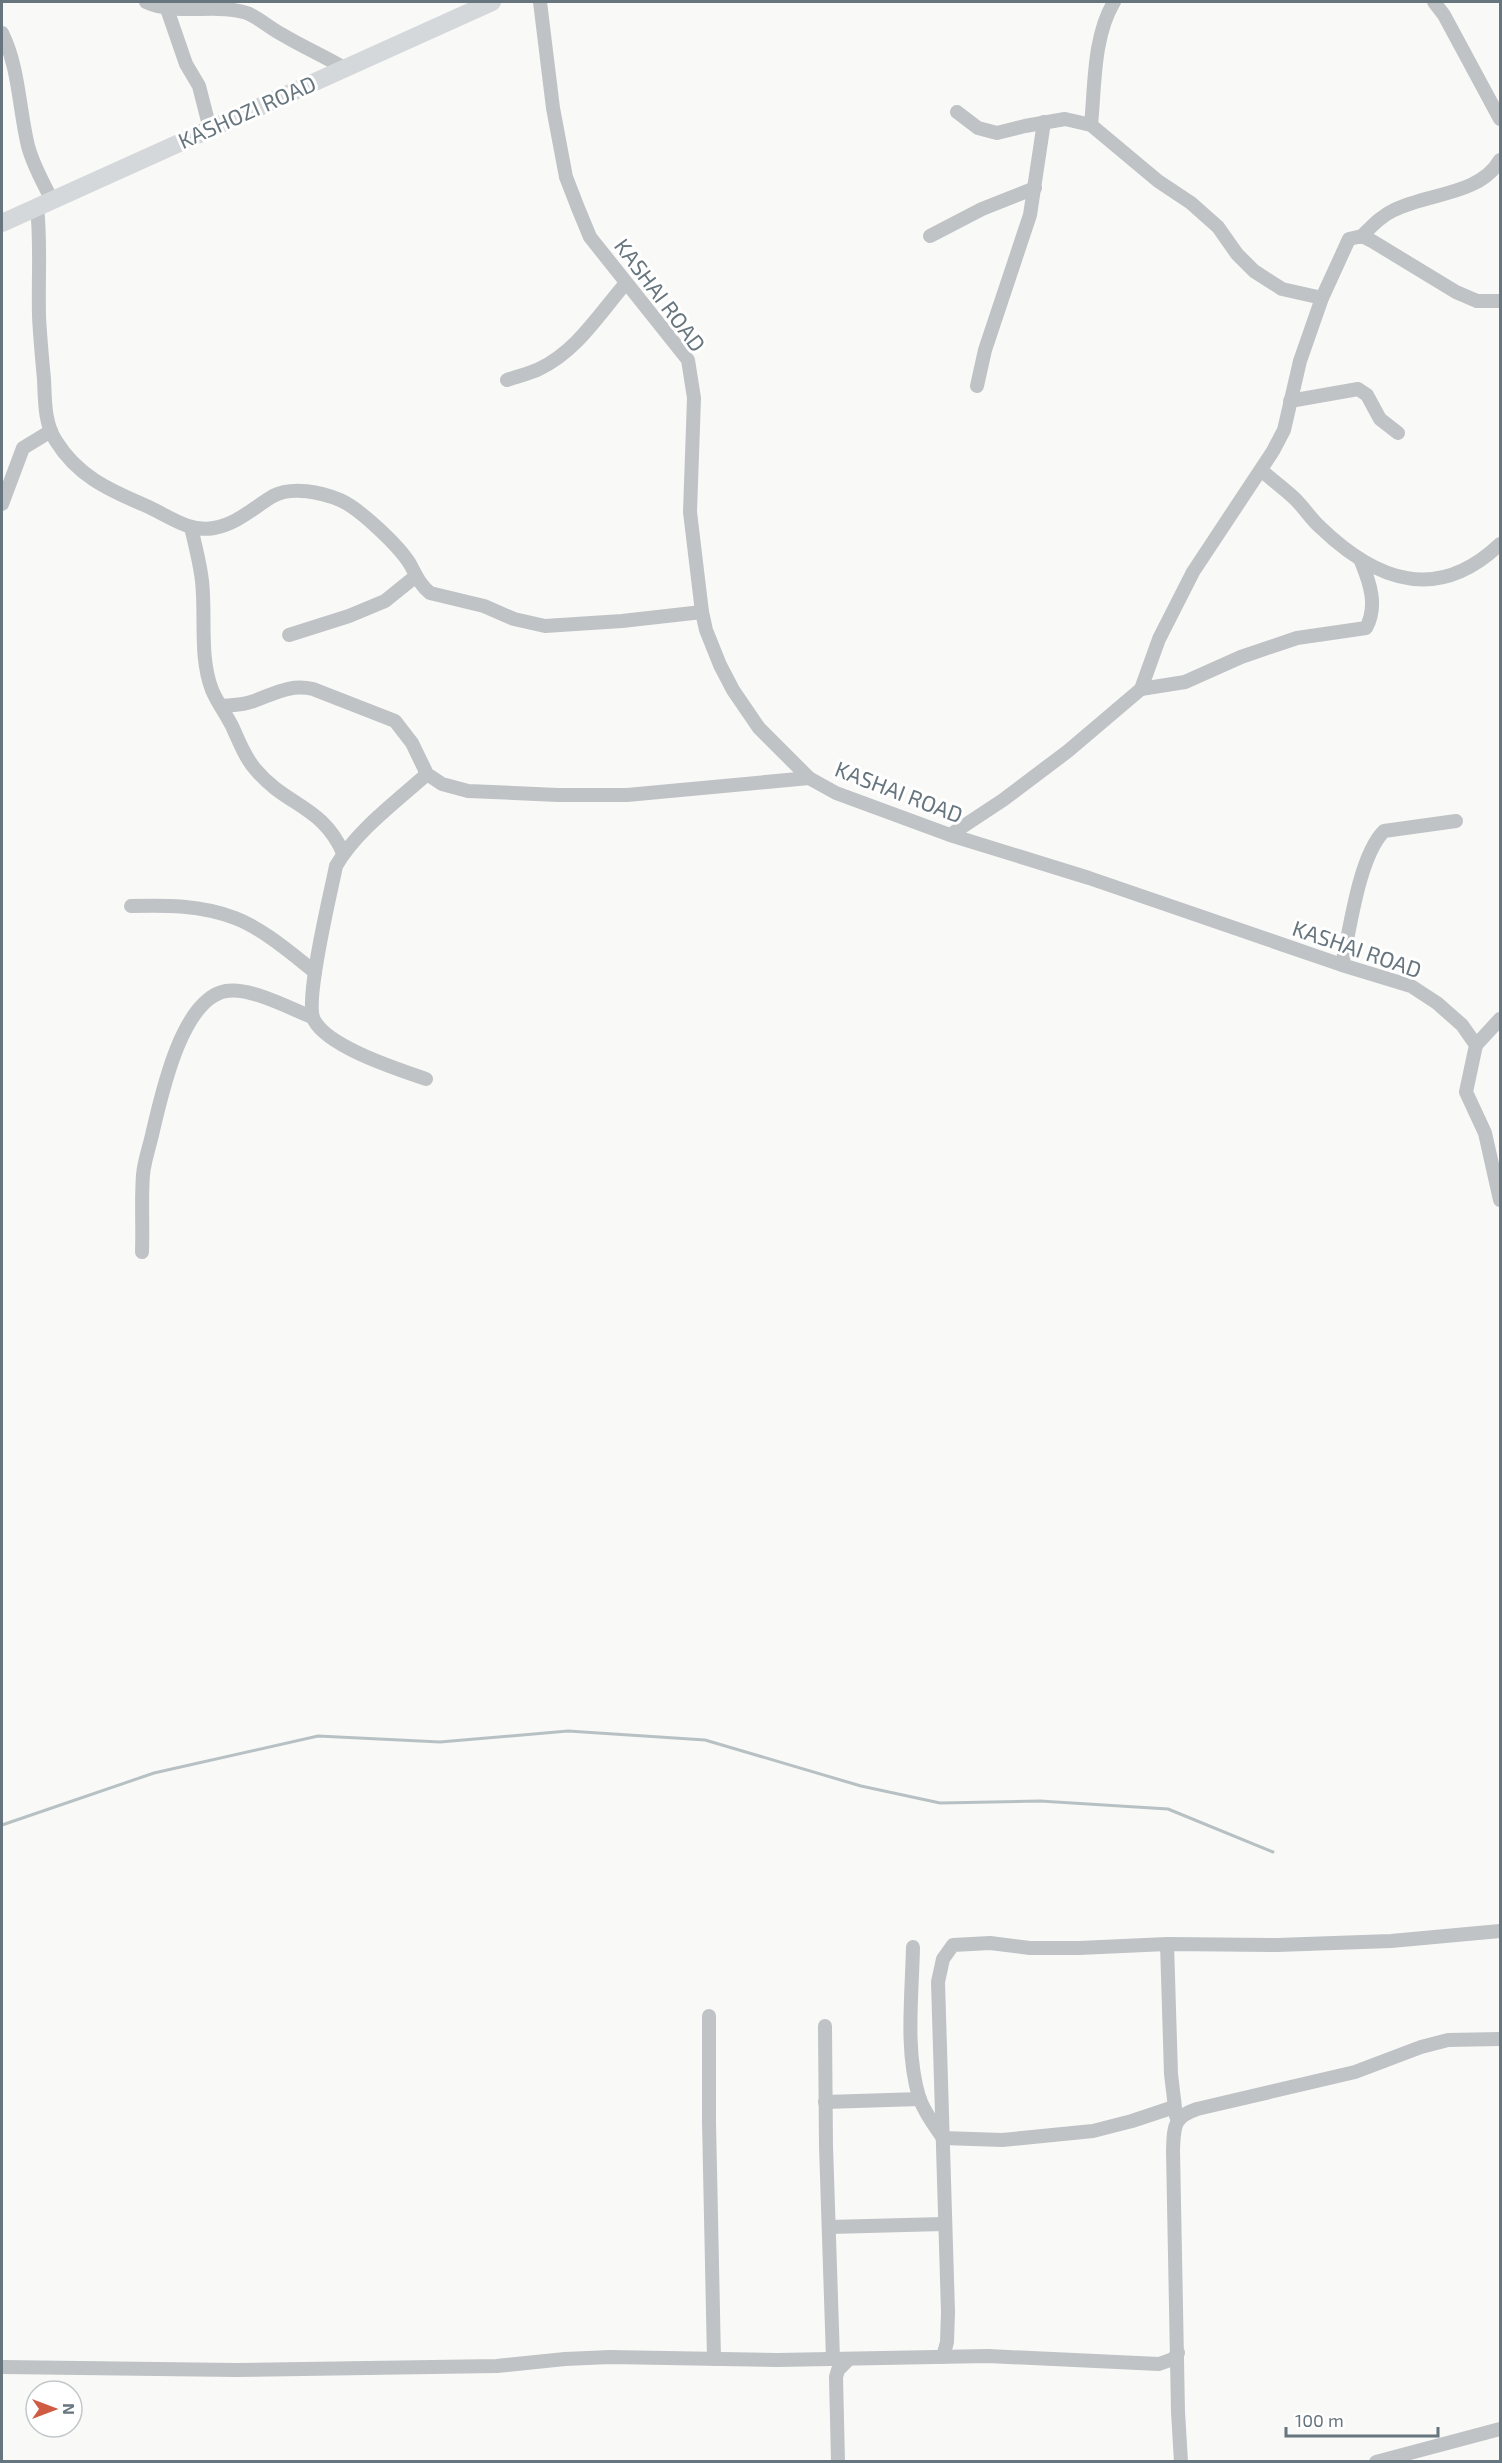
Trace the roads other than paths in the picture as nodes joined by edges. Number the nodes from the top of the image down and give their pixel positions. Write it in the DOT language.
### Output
graph roads {
  1 [pos="146,2"];
  2 [pos="492,2"];
  3 [pos="540,2"];
  4 [pos="1114,2"];
  5 [pos="1434,2"];
  6 [pos="166,6"];
  7 [pos="2,33"];
  8 [pos="344,68"];
  9 [pos="1495,99"];
  10 [pos="957,112"];
  11 [pos="1500,119"];
  12 [pos="1044,122"];
  13 [pos="1091,125"];
  14 [pos="210,129"];
  15 [pos="1500,160"];
  16 [pos="1035,188"];
  17 [pos="44,204"];
  18 [pos="2,223"];
  19 [pos="930,236"];
  20 [pos="1362,236"];
  21 [pos="626,283"];
  22 [pos="1322,298"];
  23 [pos="1500,300"];
  24 [pos="507,380"];
  25 [pos="977,386"];
  26 [pos="1290,401"];
  27 [pos="51,431"];
  28 [pos="1398,434"];
  29 [pos="1261,470"];
  30 [pos="2,504"];
  31 [pos="191,527"];
  32 [pos="1500,544"];
  33 [pos="1361,561"];
  34 [pos="416,576"];
  35 [pos="702,612"];
  36 [pos="289,635"];
  37 [pos="1141,689"];
  38 [pos="221,706"];
  39 [pos="427,774"];
  40 [pos="809,778"];
  41 [pos="1456,821"];
  42 [pos="950,836"];
  43 [pos="343,854"];
  44 [pos="131,906"];
  45 [pos="1342,965"];
  46 [pos="315,972"];
  47 [pos="312,1017"];
  48 [pos="1500,1019"];
  49 [pos="1476,1045"];
  50 [pos="426,1079"];
  51 [pos="1500,1197"];
  52 [pos="142,1252"];
  53 [pos="1500,1932"];
  54 [pos="1167,1944"];
  55 [pos="913,1947"];
  56 [pos="709,2016"];
  57 [pos="825,2026"];
  58 [pos="1500,2039"];
  59 [pos="920,2099"];
  60 [pos="825,2102"];
  61 [pos="1176,2113"];
  62 [pos="943,2138"];
  63 [pos="944,2224"];
  64 [pos="829,2227"];
  65 [pos="1178,2353"];
  66 [pos="943,2357"];
  67 [pos="714,2359"];
  68 [pos="833,2359"];
  69 [pos="849,2359"];
  70 [pos="2,2367"];
  71 [pos="1500,2429"];
  72 [pos="838,2462"];
  73 [pos="1181,2462"];
  74 [pos="1376,2462"];
  1 -- 6 [label="street"];
  2 -- 8 [label="main road, KASHOZI ROAD"];
  3 -- 21 [label="street, KASHAI ROAD"];
  4 -- 13 [label="street"];
  5 -- 9 [label="street"];
  6 -- 8 [label="street"];
  6 -- 14 [label="street"];
  7 -- 17 [label="street"];
  8 -- 14 [label="main road, KASHOZI ROAD"];
  9 -- 11 [label="street"];
  10 -- 12 [label="street"];
  12 -- 13 [label="street"];
  12 -- 16 [label="street"];
  13 -- 22 [label="street"];
  14 -- 17 [label="main road, KASHOZI ROAD"];
  15 -- 20 [label="street"];
  16 -- 19 [label="street"];
  16 -- 25 [label="street"];
  17 -- 18 [label="main road, KASHOZI ROAD"];
  17 -- 27 [label="street"];
  20 -- 22 [label="street"];
  20 -- 23 [label="street"];
  21 -- 24 [label="street"];
  21 -- 35 [label="street, KASHAI ROAD"];
  22 -- 26 [label="street"];
  26 -- 28 [label="street"];
  26 -- 29 [label="street"];
  27 -- 30 [label="street"];
  27 -- 31 [label="street"];
  29 -- 33 [label="street"];
  29 -- 37 [label="street"];
  31 -- 34 [label="street"];
  31 -- 38 [label="street"];
  32 -- 33 [label="street"];
  33 -- 37 [label="street"];
  34 -- 35 [label="street"];
  34 -- 36 [label="street"];
  35 -- 40 [label="street, KASHAI ROAD"];
  37 -- 42 [label="street"];
  38 -- 39 [label="street"];
  38 -- 43 [label="street"];
  39 -- 40 [label="street"];
  39 -- 43 [label="street"];
  40 -- 42 [label="street, KASHAI ROAD"];
  41 -- 45 [label="street"];
  42 -- 45 [label="street, KASHAI ROAD"];
  43 -- 46 [label="street"];
  44 -- 46 [label="street"];
  45 -- 49 [label="street, KASHAI ROAD"];
  46 -- 47 [label="street"];
  47 -- 50 [label="street"];
  47 -- 52 [label="street"];
  48 -- 49 [label="street"];
  49 -- 51 [label="street"];
  53 -- 54 [label="street"];
  54 -- 61 [label="street"];
  54 -- 62 [label="street"];
  55 -- 59 [label="street"];
  56 -- 67 [label="street"];
  57 -- 60 [label="street"];
  58 -- 61 [label="street"];
  59 -- 60 [label="street"];
  59 -- 62 [label="street"];
  60 -- 64 [label="street"];
  61 -- 62 [label="street"];
  61 -- 65 [label="street"];
  62 -- 63 [label="street"];
  63 -- 64 [label="street"];
  63 -- 66 [label="street"];
  64 -- 68 [label="street"];
  65 -- 66 [label="street"];
  65 -- 73 [label="street"];
  66 -- 69 [label="street"];
  67 -- 68 [label="street"];
  67 -- 70 [label="street"];
  68 -- 69 [label="street"];
  69 -- 72 [label="street"];
  71 -- 74 [label="street"];
}
